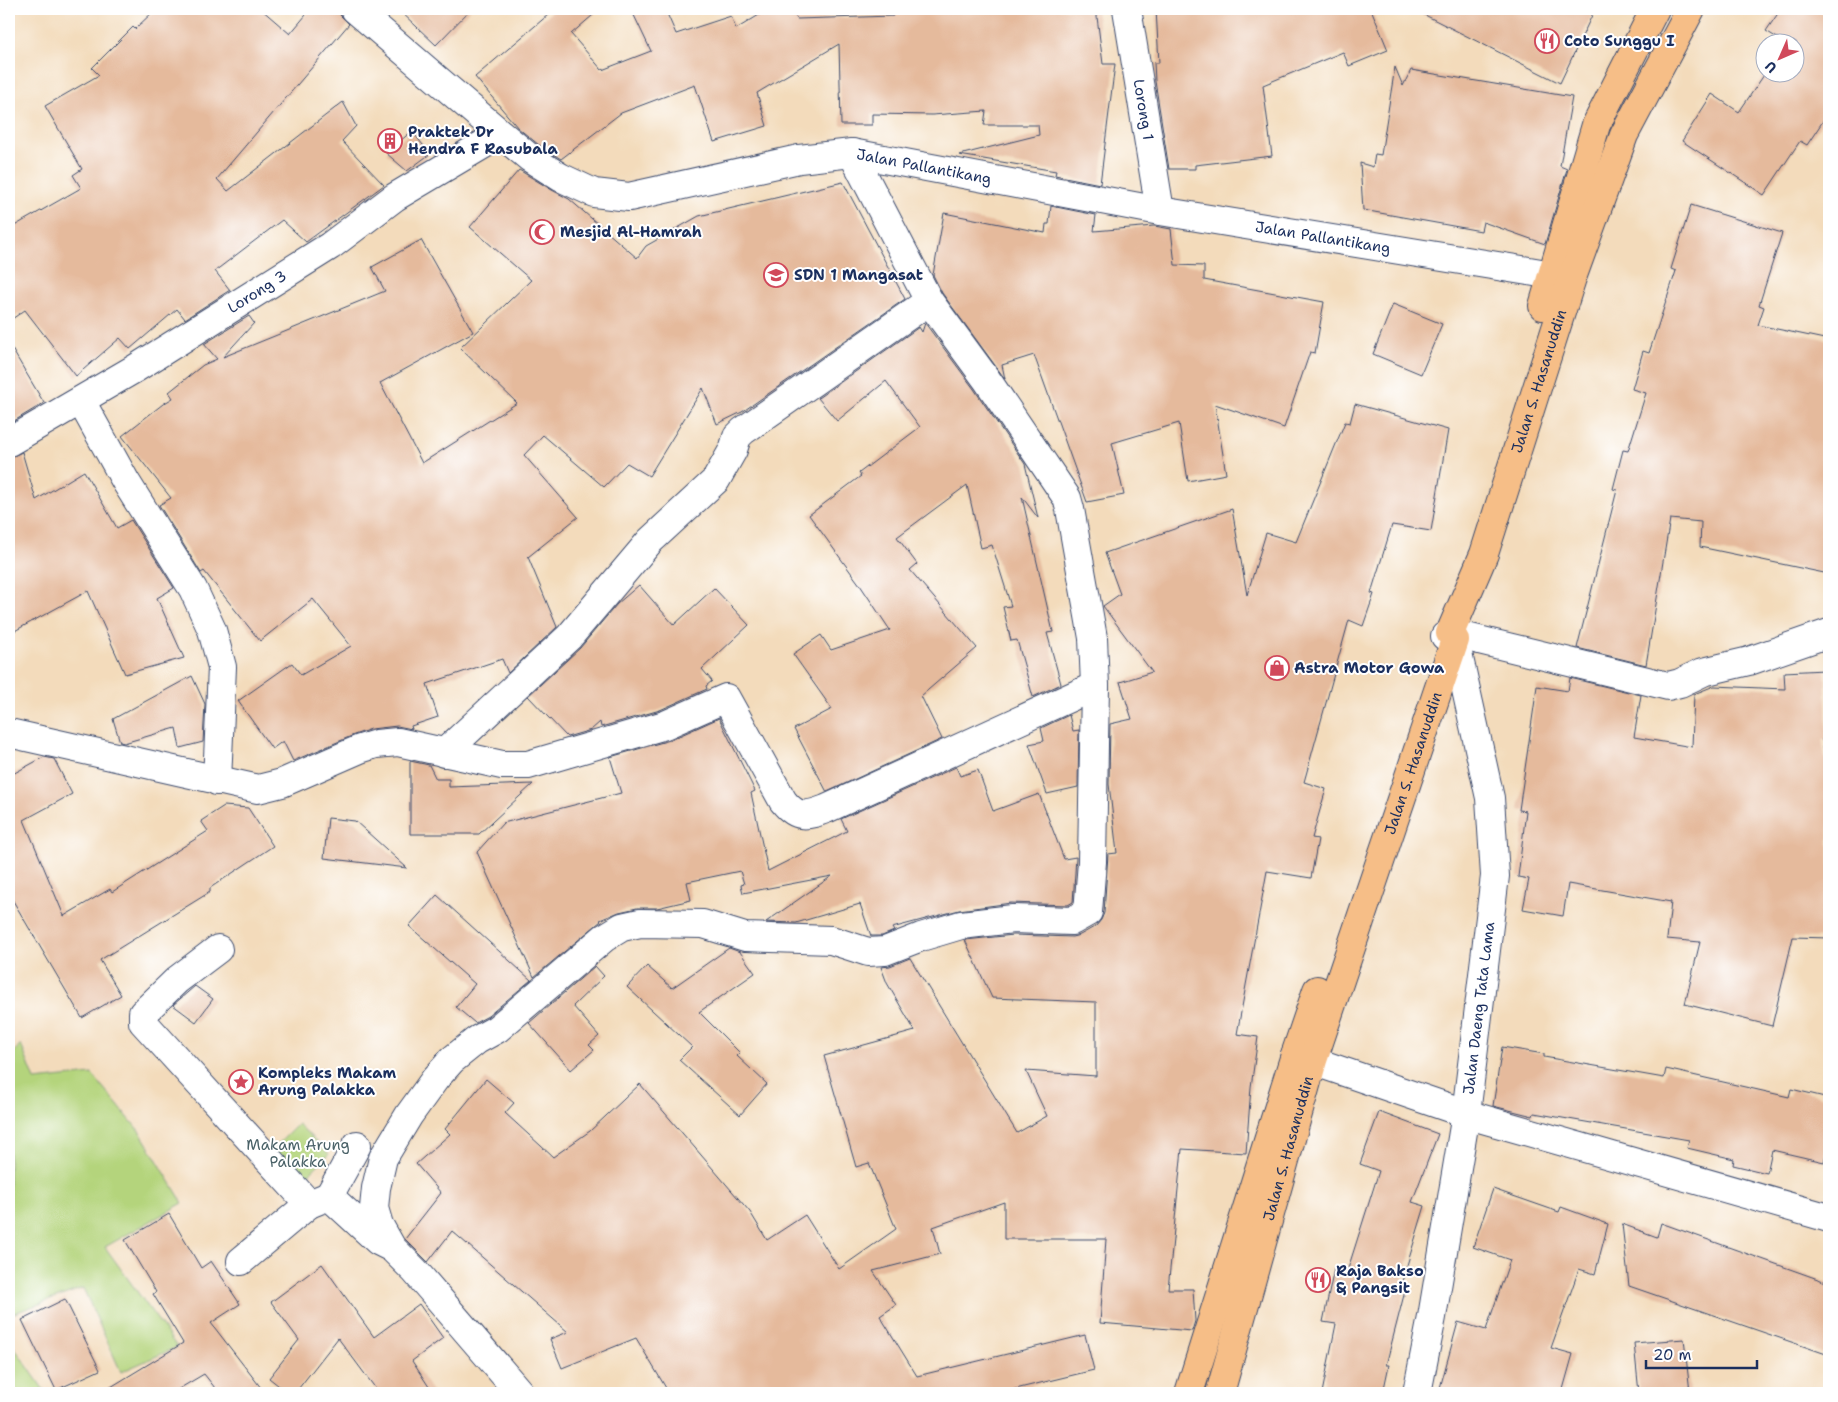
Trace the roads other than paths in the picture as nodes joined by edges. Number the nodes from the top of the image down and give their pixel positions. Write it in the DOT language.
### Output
graph roads {
  1 [pos="355,9"];
  2 [pos="1127,9"];
  3 [pos="1655,9"];
  4 [pos="1691,9"];
  5 [pos="501,134"];
  6 [pos="852,152"];
  7 [pos="1160,212"];
  8 [pos="1553,275"];
  9 [pos="929,301"];
  10 [pos="81,401"];
  11 [pos="9,442"];
  12 [pos="1508,447"];
  13 [pos="1829,633"];
  14 [pos="1448,636"];
  15 [pos="1095,686"];
  16 [pos="9,732"];
  17 [pos="444,753"];
  18 [pos="217,781"];
  19 [pos="218,949"];
  20 [pos="1304,1058"];
  21 [pos="1466,1114"];
  22 [pos="357,1145"];
  23 [pos="319,1200"];
  24 [pos="1825,1208"];
  25 [pos="392,1248"];
  26 [pos="241,1261"];
  27 [pos="520,1393"];
  28 [pos="1189,1393"];
  29 [pos="1220,1393"];
  30 [pos="1417,1393"];
  1 -- 5 [label="street, Jalan Pallantikang"];
  2 -- 7 [label="street, Lorong 1"];
  3 -- 8 [label="highway, Jalan S. Hasanuddin"];
  4 -- 12 [label="highway, Jalan S. Hasanuddin"];
  5 -- 6 [label="street, Jalan Pallantikang"];
  5 -- 10 [label="street, Lorong 3"];
  6 -- 7 [label="street, Jalan Pallantikang"];
  6 -- 9 [label="street"];
  7 -- 8 [label="street, Jalan Pallantikang"];
  8 -- 12 [label="highway, Jalan S. Hasanuddin"];
  9 -- 15 [label="street"];
  9 -- 17 [label="street"];
  10 -- 11 [label="street, Lorong 3"];
  10 -- 18 [label="street"];
  12 -- 14 [label="highway, Jalan S. Hasanuddin"];
  13 -- 14 [label="street"];
  14 -- 20 [label="highway, Jalan S. Hasanuddin"];
  14 -- 21 [label="street, Jalan Daeng Tata Lama"];
  15 -- 17 [label="street"];
  15 -- 25 [label="street"];
  16 -- 18 [label="street"];
  17 -- 18 [label="street"];
  19 -- 23 [label="street"];
  20 -- 21 [label="street"];
  20 -- 28 [label="highway, Jalan S. Hasanuddin"];
  20 -- 29 [label="highway, Jalan S. Hasanuddin"];
  21 -- 24 [label="street"];
  21 -- 30 [label="street, Jalan Daeng Tata Lama"];
  22 -- 23 [label="street"];
  23 -- 25 [label="street"];
  23 -- 26 [label="street"];
  25 -- 27 [label="street"];
}
